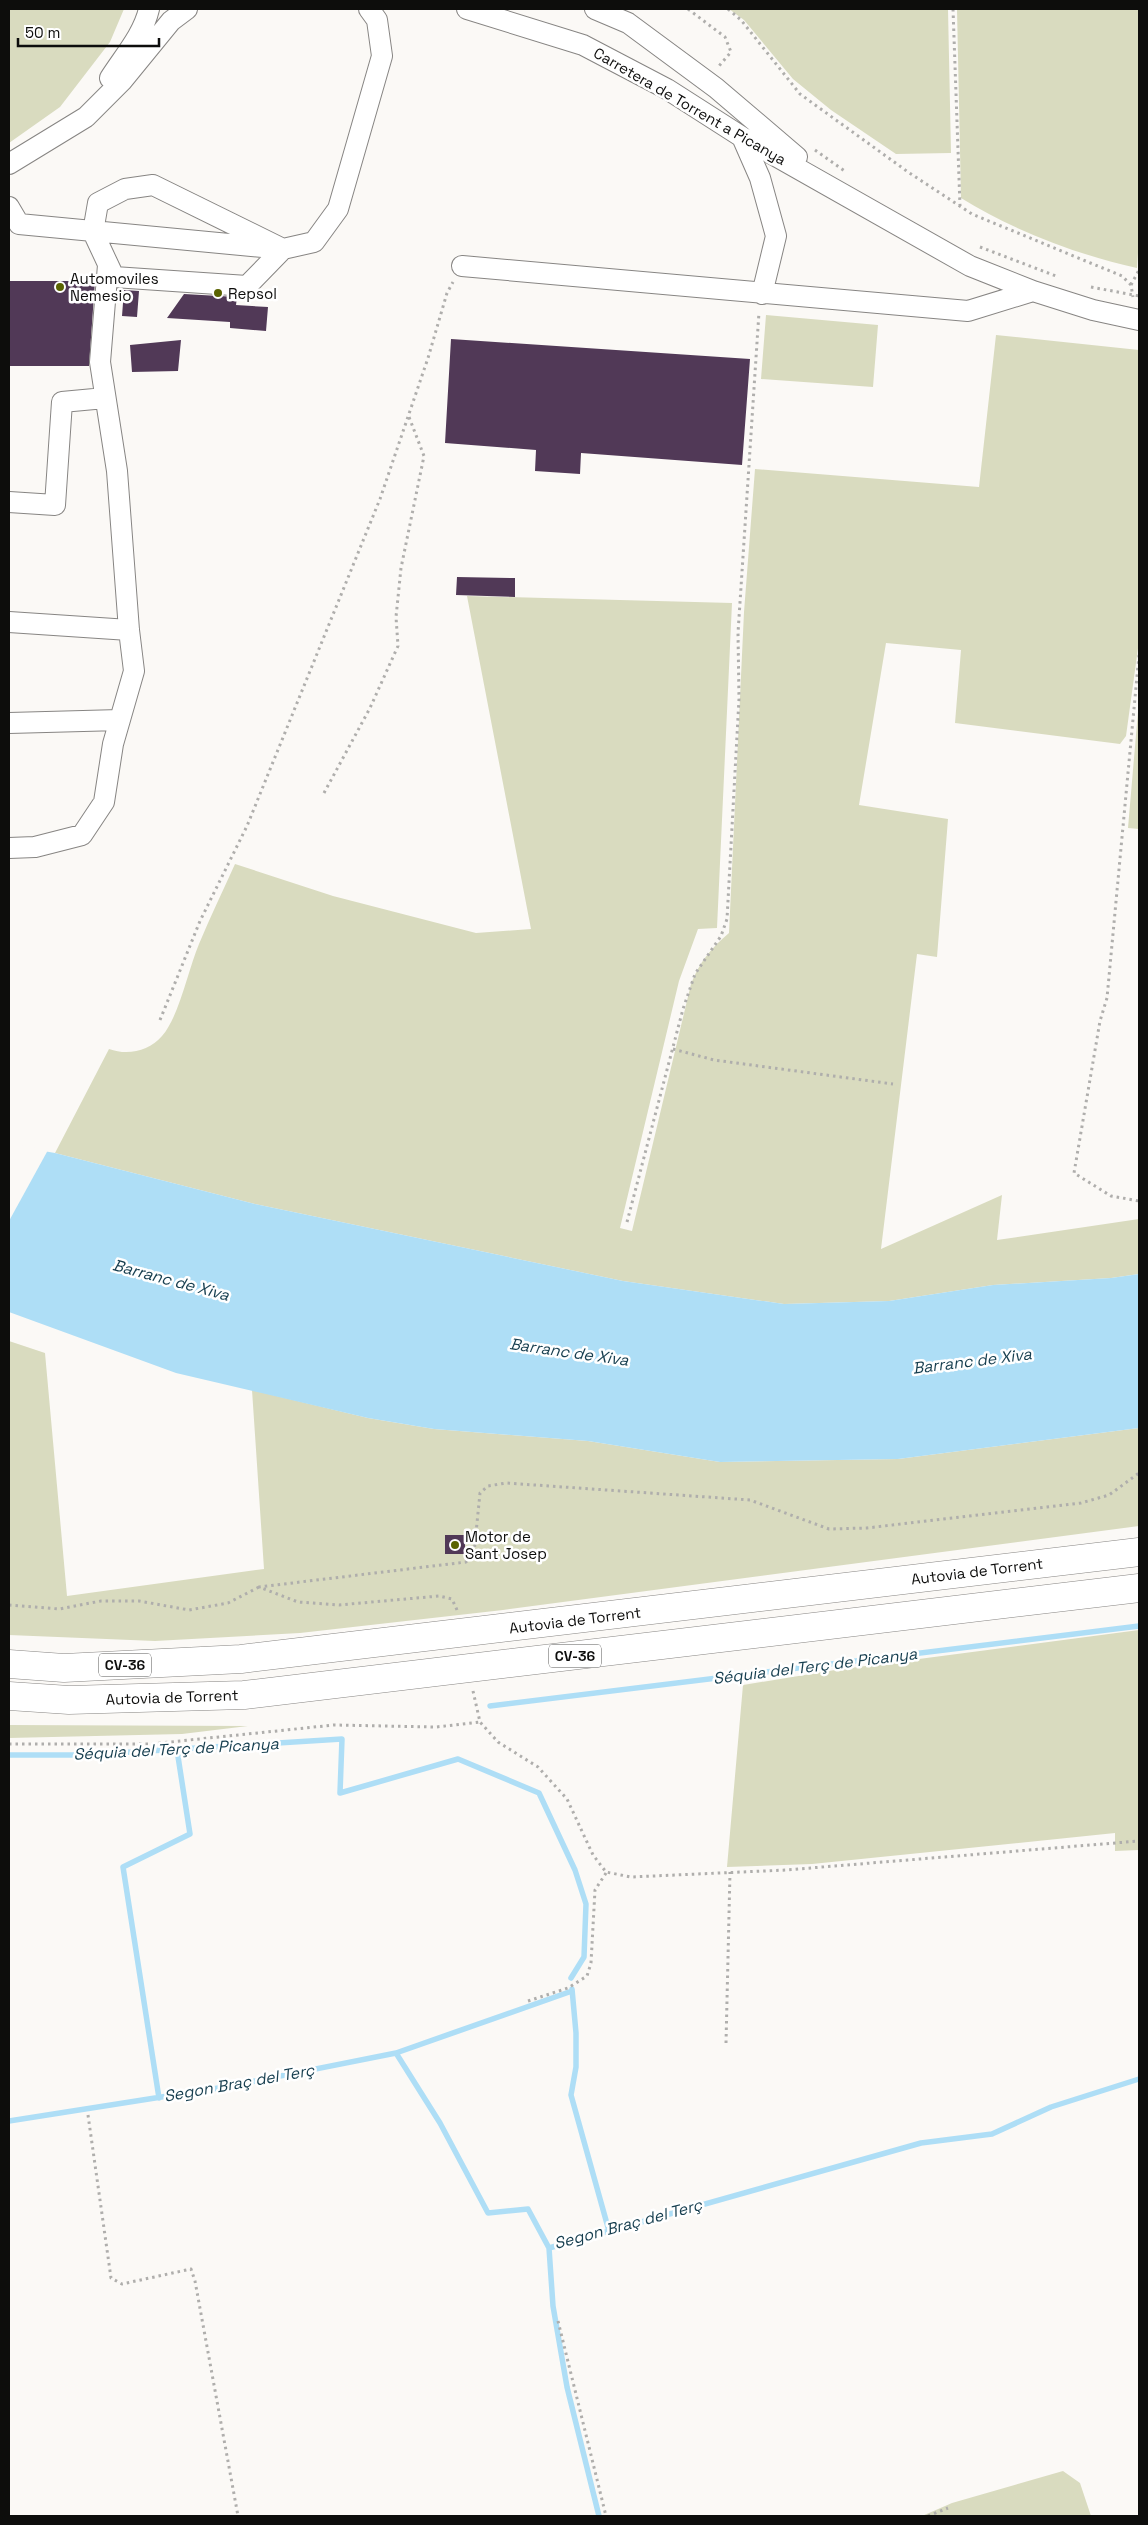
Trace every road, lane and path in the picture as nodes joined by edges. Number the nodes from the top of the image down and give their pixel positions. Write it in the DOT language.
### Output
graph roads {
  1 [pos="149,9"];
  2 [pos="187,9"];
  3 [pos="369,9"];
  4 [pos="468,9"];
  5 [pos="595,9"];
  6 [pos="688,9"];
  7 [pos="728,9"];
  8 [pos="953,9"];
  9 [pos="726,73"];
  10 [pos="86,117"];
  11 [pos="742,137"];
  12 [pos="809,146"];
  13 [pos="9,164"];
  14 [pos="852,176"];
  15 [pos="825,182"];
  16 [pos="960,206"];
  17 [pos="12,218"];
  18 [pos="93,232"];
  19 [pos="971,244"];
  20 [pos="283,249"];
  21 [pos="462,266"];
  22 [pos="1139,270"];
  23 [pos="111,271"];
  24 [pos="1063,279"];
  25 [pos="1131,285"];
  26 [pos="1081,286"];
  27 [pos="1033,291"];
  28 [pos="762,294"];
  29 [pos="1133,295"];
  30 [pos="1139,296"];
  31 [pos="1138,320"];
  32 [pos="105,398"];
  33 [pos="408,416"];
  34 [pos="9,502"];
  35 [pos="9,622"];
  36 [pos="129,630"];
  37 [pos="1139,654"];
  38 [pos="120,720"];
  39 [pos="9,723"];
  40 [pos="324,793"];
  41 [pos="9,848"];
  42 [pos="160,1020"];
  43 [pos="673,1049"];
  44 [pos="894,1084"];
  45 [pos="1139,1201"];
  46 [pos="627,1222"];
  47 [pos="1139,1473"];
  48 [pos="1139,1552"];
  49 [pos="260,1587"];
  50 [pos="1139,1588"];
  51 [pos="9,1605"];
  52 [pos="458,1610"];
  53 [pos="9,1653"];
  54 [pos="241,1659"];
  55 [pos="9,1664"];
  56 [pos="473,1692"];
  57 [pos="9,1696"];
  58 [pos="480,1722"];
  59 [pos="9,1744"];
  60 [pos="1139,1841"];
  61 [pos="606,1872"];
  62 [pos="730,1872"];
  63 [pos="528,2001"];
  64 [pos="726,2043"];
  65 [pos="88,2115"];
  66 [pos="558,2321"];
  67 [pos="948,2508"];
  68 [pos="238,2516"];
  69 [pos="606,2516"];
  70 [pos="928,2516"];
  1 -- 10 [label="street"];
  2 -- 10 [label="street"];
  3 -- 20 [label="street"];
  4 -- 11 [label="street, Carretera de Torrent a Picanya"];
  5 -- 15 [label="street, Carretera de Torrent a Picanya"];
  6 -- 9 [label="path"];
  7 -- 16 [label="path"];
  8 -- 16 [label="path"];
  10 -- 13 [label="street"];
  11 -- 15 [label="street, Carretera de Torrent a Picanya"];
  11 -- 28 [label="street"];
  12 -- 14 [label="path"];
  15 -- 27 [label="street, Carretera de Torrent a Picanya"];
  16 -- 25 [label="path"];
  17 -- 18 [label="street"];
  18 -- 20 [label="street"];
  18 -- 20 [label="street"];
  18 -- 23 [label="street"];
  19 -- 24 [label="path"];
  20 -- 23 [label="street"];
  21 -- 28 [label="street"];
  21 -- 33 [label="path"];
  22 -- 25 [label="path"];
  23 -- 32 [label="street"];
  25 -- 29 [label="path"];
  26 -- 29 [label="path"];
  27 -- 28 [label="street"];
  27 -- 31 [label="street, Carretera de Torrent a Picanya"];
  28 -- 43 [label="path"];
  29 -- 30 [label="path"];
  29 -- 31 [label="path"];
  32 -- 34 [label="street"];
  32 -- 36 [label="street"];
  33 -- 40 [label="path"];
  33 -- 42 [label="path"];
  35 -- 36 [label="street"];
  36 -- 38 [label="street"];
  37 -- 45 [label="path"];
  38 -- 39 [label="street"];
  38 -- 41 [label="street"];
  43 -- 44 [label="path"];
  43 -- 46 [label="path"];
  47 -- 49 [label="path"];
  48 -- 54 [label="highway, Autovia de Torrent / CV-36"];
  49 -- 51 [label="path"];
  49 -- 52 [label="path"];
  50 -- 57 [label="highway, Autovia de Torrent / CV-36"];
  53 -- 54 [label="highway"];
  54 -- 55 [label="highway, Autovia de Torrent / CV-36"];
  56 -- 58 [label="path"];
  58 -- 59 [label="path"];
  58 -- 61 [label="path"];
  60 -- 62 [label="path"];
  61 -- 62 [label="path"];
  61 -- 63 [label="path"];
  62 -- 64 [label="path"];
  65 -- 68 [label="path"];
  66 -- 69 [label="path"];
  67 -- 70 [label="path"];
}
